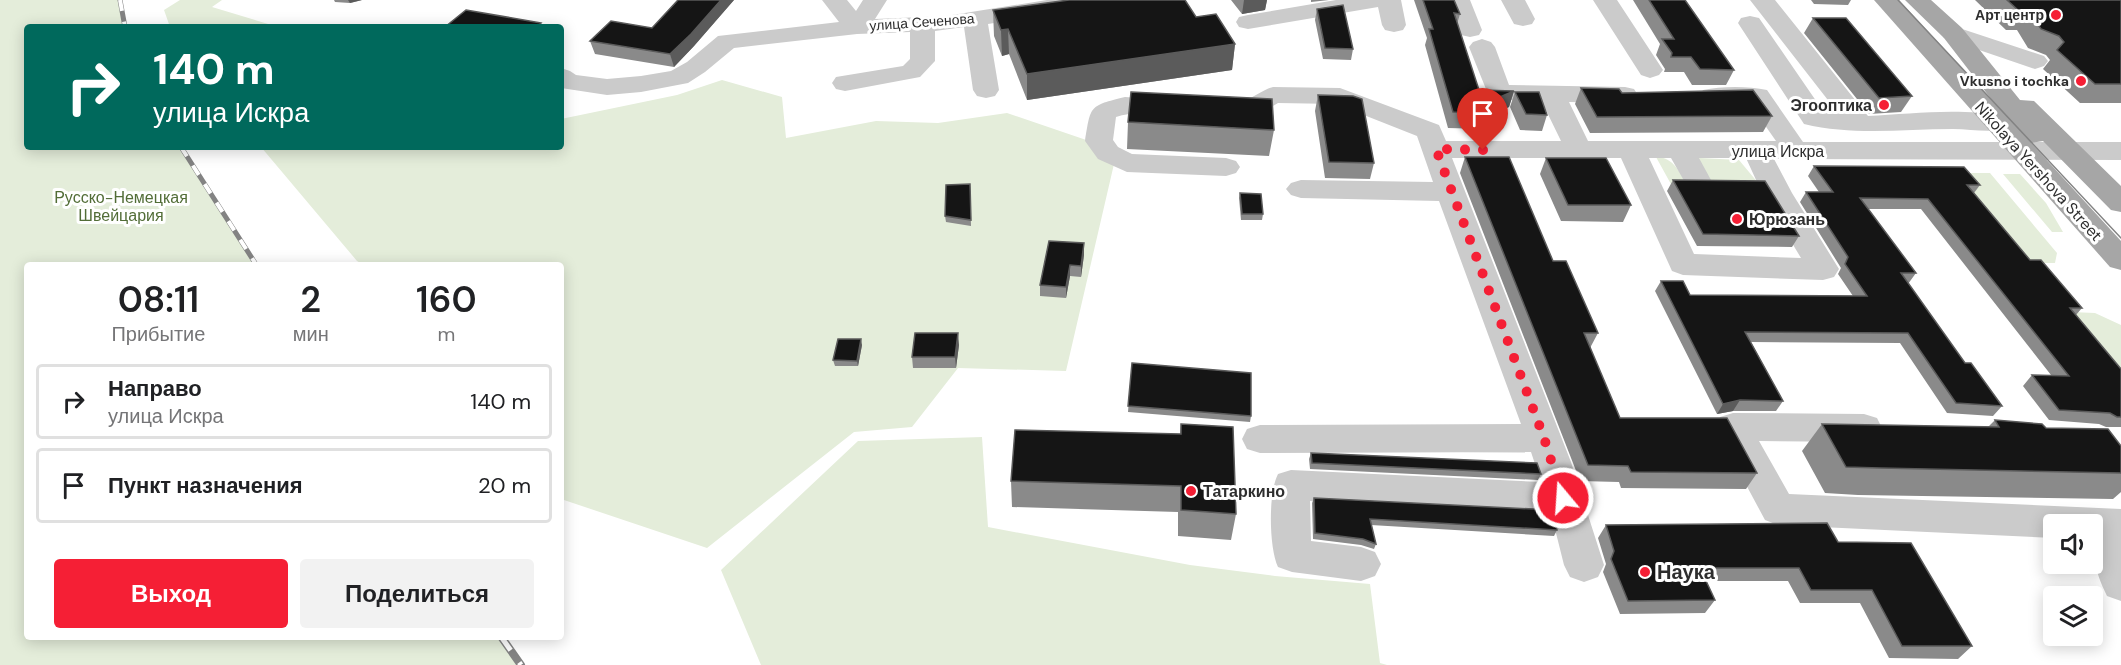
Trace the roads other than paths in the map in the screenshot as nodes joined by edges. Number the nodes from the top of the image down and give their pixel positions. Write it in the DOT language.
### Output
graph roads {
  1 [pos="875,0"];
  2 [pos="1093,0"];
  3 [pos="1379,0"];
  4 [pos="1389,0"];
  5 [pos="1458,0"];
  6 [pos="1605,0"];
  7 [pos="1762,0"];
  8 [pos="1886,0"];
  9 [pos="1917,0"];
  10 [pos="1923,0"];
  11 [pos="838,13"];
  12 [pos="975,19"];
  13 [pos="1248,22"];
  14 [pos="922,24"];
  15 [pos="1394,25"];
  16 [pos="1953,33"];
  17 [pos="2035,61"];
  18 [pos="564,79"];
  19 [pos="845,83"];
  20 [pos="986,90"];
  21 [pos="1551,94"];
  22 [pos="1690,96"];
  23 [pos="1995,123"];
  24 [pos="1436,149"];
  25 [pos="1681,151"];
  26 [pos="1756,151"];
  27 [pos="1796,151"];
  28 [pos="2121,151"];
  29 [pos="2045,152"];
  30 [pos="1606,156"];
  31 [pos="1226,167"];
  32 [pos="1697,180"];
  33 [pos="1301,189"];
  34 [pos="1452,192"];
  35 [pos="2121,203"];
  36 [pos="2121,226"];
  37 [pos="2121,260"];
  38 [pos="1894,428"];
  39 [pos="1544,438"];
  40 [pos="1260,439"];
  41 [pos="1568,508"];
  42 [pos="2111,525"];
  43 [pos="1361,564"];
  44 [pos="1584,566"];
  45 [pos="2121,584"];
  1 -- 11 [label="street"];
  2 -- 12 [label="street, улица Сеченова"];
  3 -- 13 [label="street"];
  4 -- 15 [label="street"];
  5 -- 21 [label="street"];
  6 -- 21 [label="street"];
  7 -- 23 [label="street"];
  8 -- 23 [label="main road, Nikolaya Yershova Street"];
  8 -- 29 [label="main road"];
  9 -- 16 [label="main road"];
  10 -- 16 [label="main road, Nikolaya Yershova Street"];
  11 -- 14 [label="street, улица Сеченова"];
  11 -- 18 [label="street, улица Сеченова"];
  12 -- 14 [label="street, улица Сеченова"];
  12 -- 20 [label="street"];
  14 -- 19 [label="street"];
  16 -- 17 [label="street"];
  16 -- 29 [label="main road, Nikolaya Yershova Street"];
  21 -- 30 [label="street"];
  22 -- 27 [label="street"];
  23 -- 29 [label="main road, Nikolaya Yershova Street"];
  24 -- 30 [label="street, улица Искра"];
  24 -- 31 [label="street"];
  24 -- 34 [label="street"];
  25 -- 26 [label="street, улица Искра"];
  25 -- 30 [label="street, улица Искра"];
  25 -- 32 [label="street"];
  26 -- 27 [label="street, улица Искра"];
  26 -- 30 [label="street"];
  27 -- 29 [label="street, улица Искра"];
  28 -- 29 [label="street, улица Искра"];
  29 -- 35 [label="main road, Nikolaya Yershova Street"];
  29 -- 36 [label="main road"];
  29 -- 37 [label="main road, Nikolaya Yershova Street"];
  33 -- 34 [label="street"];
  34 -- 39 [label="street"];
  38 -- 42 [label="street"];
  39 -- 40 [label="street"];
  39 -- 41 [label="street"];
  41 -- 43 [label="street"];
  41 -- 44 [label="street"];
  42 -- 45 [label="street"];
}
